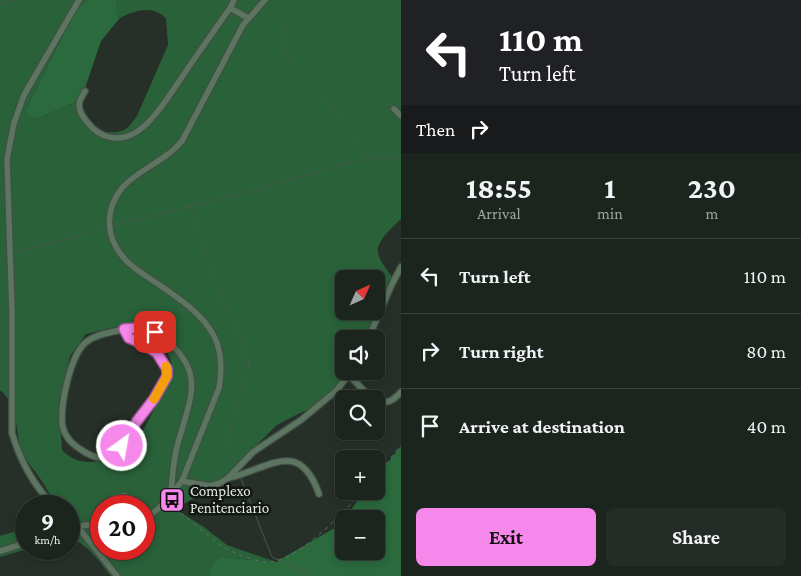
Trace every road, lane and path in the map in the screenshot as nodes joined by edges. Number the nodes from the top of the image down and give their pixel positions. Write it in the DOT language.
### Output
graph roads {
  1 [pos="79,0"];
  2 [pos="234,0"];
  3 [pos="265,0"];
  4 [pos="230,8"];
  5 [pos="248,18"];
  6 [pos="85,91"];
  7 [pos="394,109"];
  8 [pos="401,116"];
  9 [pos="401,267"];
  10 [pos="399,275"];
  11 [pos="124,329"];
  12 [pos="372,330"];
  13 [pos="345,380"];
  14 [pos="356,380"];
  15 [pos="364,390"];
  16 [pos="401,392"];
  17 [pos="385,402"];
  18 [pos="401,445"];
  19 [pos="385,465"];
  20 [pos="228,478"];
  21 [pos="182,481"];
  22 [pos="319,494"];
  23 [pos="44,495"];
  24 [pos="171,495"];
  25 [pos="354,500"];
  26 [pos="175,508"];
  27 [pos="155,511"];
  28 [pos="80,531"];
  29 [pos="15,546"];
  30 [pos="0,551"];
  31 [pos="117,576"];
  1 -- 23 [label="street"];
  2 -- 4 [label="street"];
  3 -- 5 [label="street"];
  4 -- 5 [label="street"];
  4 -- 6 [label="street"];
  5 -- 21 [label="street"];
  7 -- 8 [label="street"];
  9 -- 10 [label="street"];
  10 -- 12 [label="street"];
  11 -- 11 [label="street"];
  11 -- 24 [label="street"];
  13 -- 20 [label="street"];
  14 -- 15 [label="street"];
  16 -- 17 [label="street"];
  18 -- 19 [label="path"];
  20 -- 21 [label="street"];
  20 -- 22 [label="street"];
  21 -- 24 [label="street"];
  24 -- 27 [label="street"];
  25 -- 26 [label="path"];
  28 -- 31 [label="street"];
  29 -- 30 [label="street"];
}
